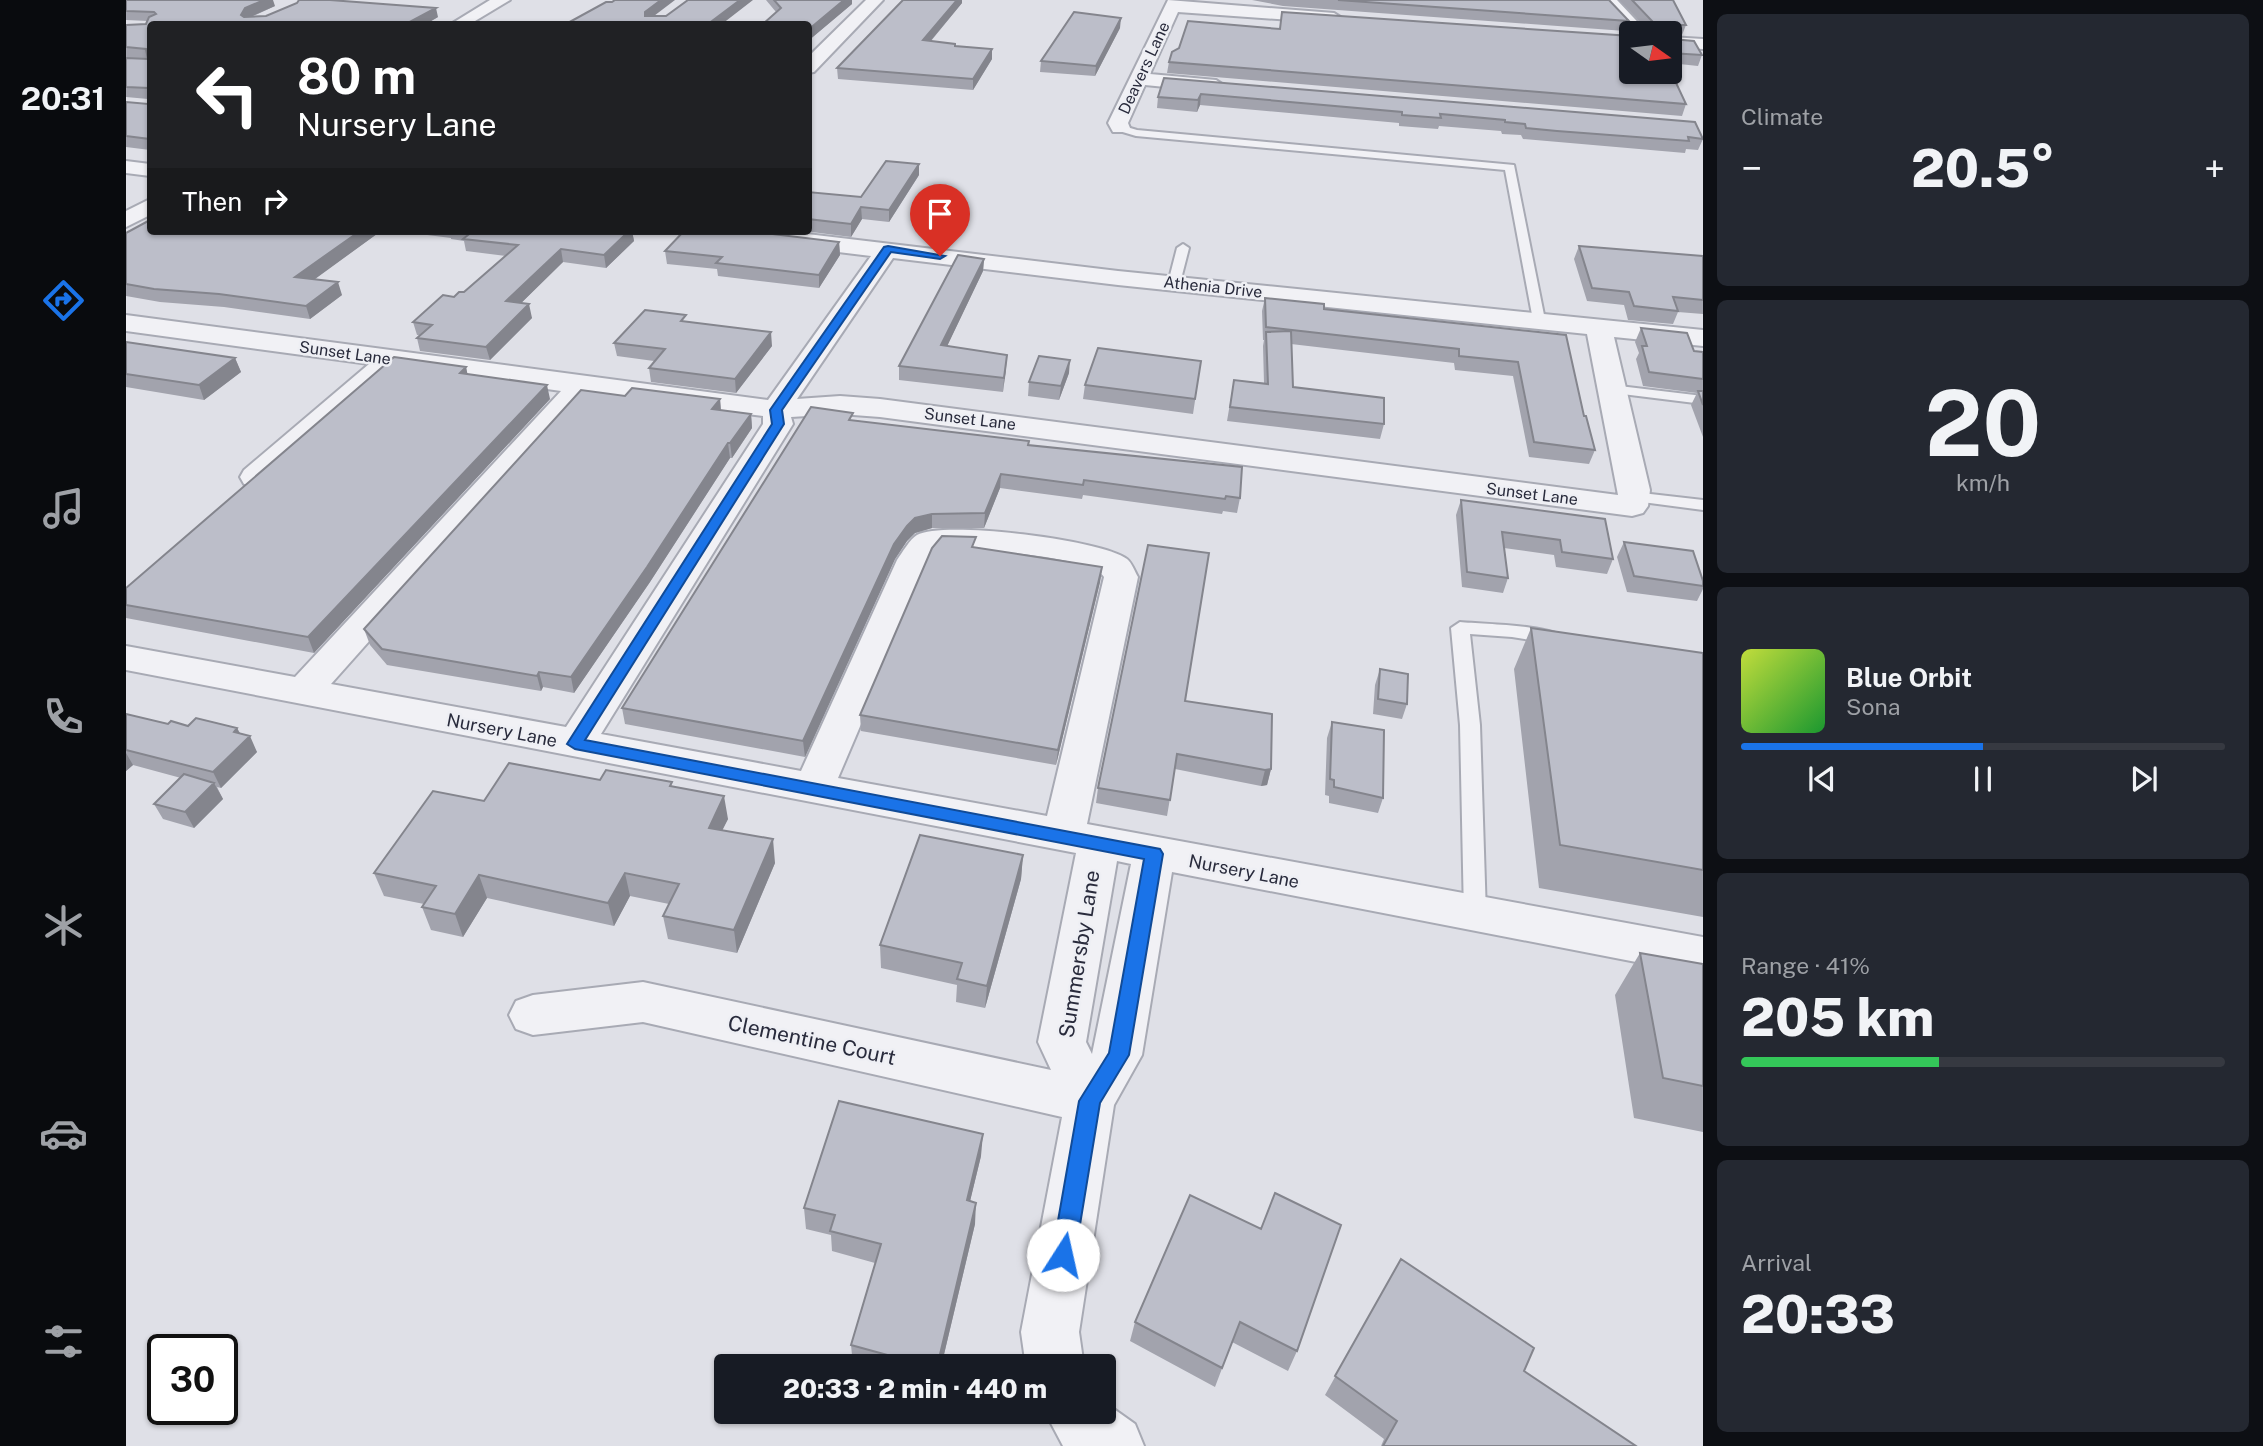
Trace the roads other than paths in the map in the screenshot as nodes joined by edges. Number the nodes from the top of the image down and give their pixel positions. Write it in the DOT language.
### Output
graph roads {
  1 [pos="502,0"];
  2 [pos="875,0"];
  3 [pos="1608,0"];
  4 [pos="1174,4"];
  5 [pos="1353,20"];
  6 [pos="464,21"];
  7 [pos="1628,21"];
  8 [pos="1682,43"];
  9 [pos="1703,44"];
  10 [pos="812,64"];
  11 [pos="1140,79"];
  12 [pos="1236,87"];
  13 [pos="1120,128"];
  14 [pos="126,167"];
  15 [pos="147,170"];
  16 [pos="147,207"];
  17 [pos="126,220"];
  18 [pos="760,235"];
  19 [pos="1183,248"];
  20 [pos="888,249"];
  21 [pos="1174,283"];
  22 [pos="1539,320"];
  23 [pos="126,323"];
  24 [pos="1598,326"];
  25 [pos="1703,338"];
  26 [pos="391,359"];
  27 [pos="581,386"];
  28 [pos="1611,389"];
  29 [pos="1703,400"];
  30 [pos="776,410"];
  31 [pos="238,493"];
  32 [pos="1633,497"];
  33 [pos="1703,505"];
  34 [pos="1580,641"];
  35 [pos="126,659"];
  36 [pos="303,692"];
  37 [pos="575,744"];
  38 [pos="813,789"];
  39 [pos="1081,840"];
  40 [pos="1154,854"];
  41 [pos="1475,915"];
  42 [pos="1703,956"];
  43 [pos="533,1015"];
  44 [pos="1090,1101"];
  45 [pos="1053,1354"];
  46 [pos="1083,1424"];
  47 [pos="1113,1446"];
  1 -- 6 [label="street"];
  2 -- 10 [label="street"];
  3 -- 7 [label="street"];
  4 -- 5 [label="street"];
  4 -- 11 [label="street, Deavers Lane"];
  8 -- 9 [label="street"];
  11 -- 12 [label="street"];
  11 -- 13 [label="street, Deavers Lane"];
  13 -- 22 [label="lane"];
  14 -- 15 [label="street"];
  16 -- 17 [label="street"];
  18 -- 20 [label="street, Athenia Drive"];
  19 -- 21 [label="lane"];
  20 -- 21 [label="street, Athenia Drive"];
  20 -- 30 [label="street"];
  21 -- 22 [label="street, Athenia Drive"];
  22 -- 24 [label="street, Athenia Drive"];
  23 -- 26 [label="street, Sunset Lane"];
  24 -- 25 [label="street, Athenia Drive"];
  24 -- 28 [label="street"];
  26 -- 27 [label="street, Sunset Lane"];
  26 -- 31 [label="street"];
  27 -- 30 [label="street, Sunset Lane"];
  27 -- 36 [label="street"];
  28 -- 29 [label="lane"];
  28 -- 32 [label="street"];
  30 -- 32 [label="street, Sunset Lane"];
  30 -- 37 [label="street"];
  32 -- 33 [label="lane"];
  34 -- 41 [label="lane"];
  35 -- 36 [label="street, Nursery Lane"];
  36 -- 37 [label="street, Nursery Lane"];
  37 -- 38 [label="street, Nursery Lane"];
  38 -- 39 [label="street, Nursery Lane"];
  38 -- 39 [label="street, Summersby Lane"];
  39 -- 40 [label="street, Nursery Lane"];
  39 -- 44 [label="street, Summersby Lane"];
  40 -- 41 [label="street, Nursery Lane"];
  40 -- 44 [label="street"];
  41 -- 42 [label="street, Nursery Lane"];
  43 -- 44 [label="street, Clementine Court"];
  44 -- 45 [label="street"];
  46 -- 47 [label="street"];
}
